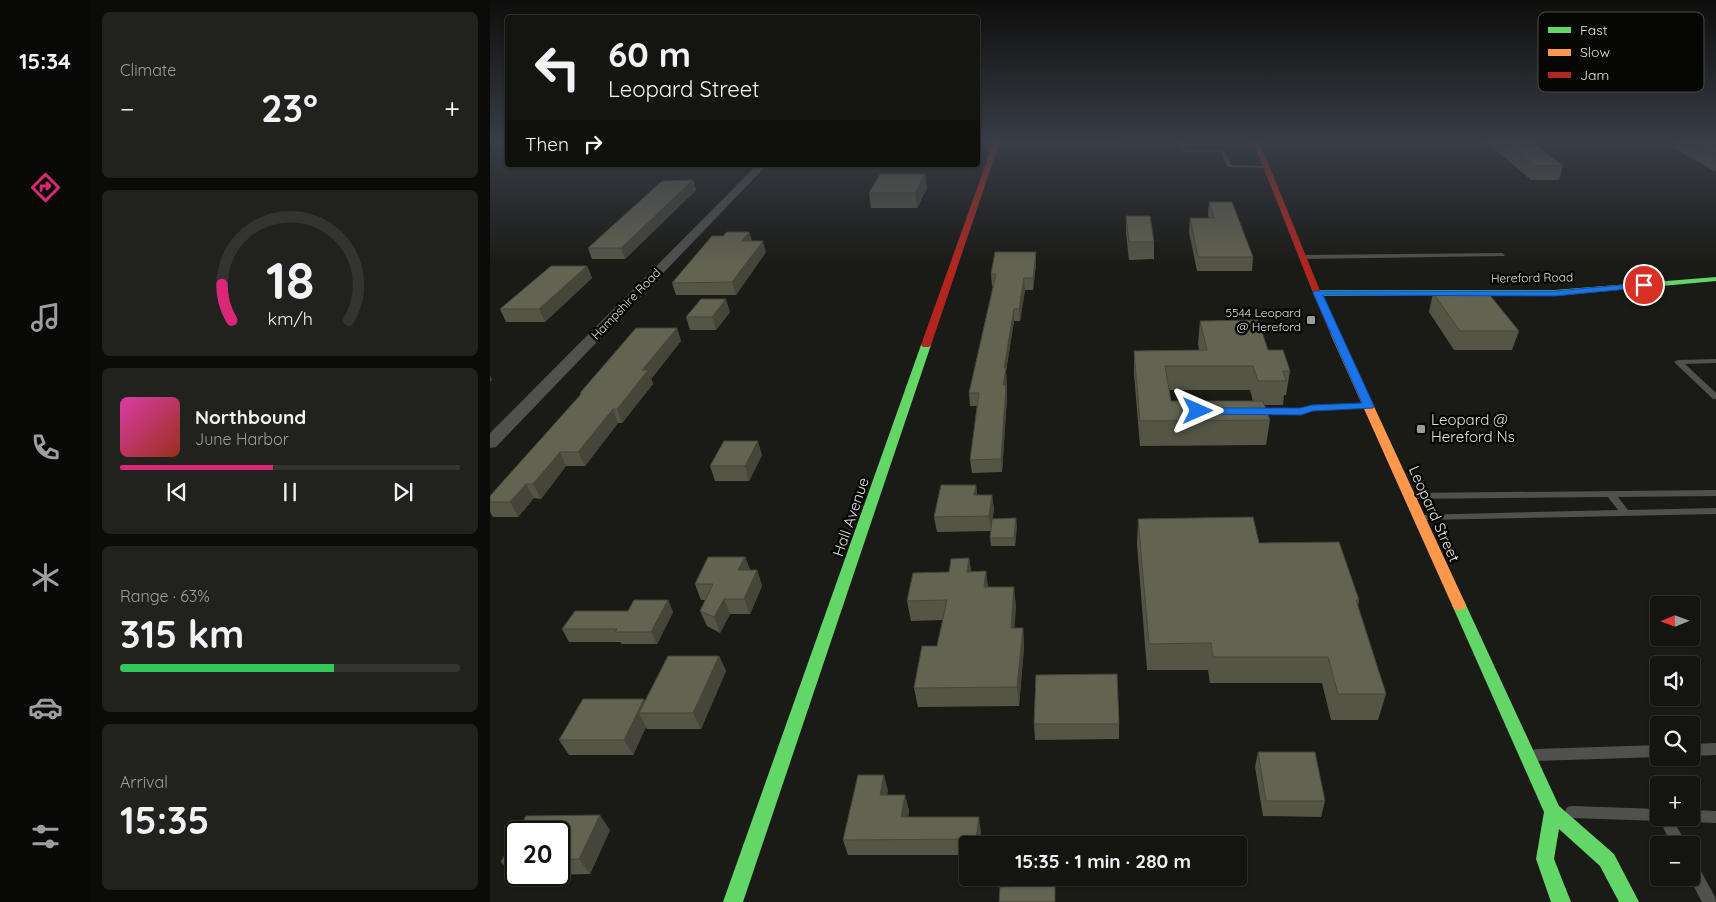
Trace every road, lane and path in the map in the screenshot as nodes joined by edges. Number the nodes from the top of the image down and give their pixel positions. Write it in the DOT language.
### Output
graph roads {
  1 [pos="744,183"];
  2 [pos="982,183"];
  3 [pos="1273,183"];
  4 [pos="1502,255"];
  5 [pos="1303,257"];
  6 [pos="1716,279"];
  7 [pos="1317,293"];
  8 [pos="1716,361"];
  9 [pos="1716,397"];
  10 [pos="1369,406"];
  11 [pos="1245,411"];
  12 [pos="490,442"];
  13 [pos="1716,493"];
  14 [pos="1610,494"];
  15 [pos="1409,496"];
  16 [pos="1716,511"];
  17 [pos="1625,513"];
  18 [pos="1419,517"];
  19 [pos="1716,749"];
  20 [pos="1700,750"];
  21 [pos="1650,751"];
  22 [pos="1528,755"];
  23 [pos="1553,812"];
  24 [pos="1650,815"];
  25 [pos="1700,816"];
  26 [pos="1716,817"];
  27 [pos="1700,884"];
  28 [pos="733,902"];
  29 [pos="1560,902"];
  30 [pos="1629,902"];
  31 [pos="1710,902"];
  1 -- 12 [label="street, Hampshire Road"];
  2 -- 28 [label="street, Hall Avenue"];
  3 -- 5 [label="street, Leopard Street"];
  4 -- 5 [label="lane"];
  5 -- 7 [label="street, Leopard Street"];
  6 -- 7 [label="street, Hereford Road"];
  7 -- 10 [label="street, Leopard Street"];
  8 -- 9 [label="lane"];
  10 -- 11 [label="lane"];
  10 -- 15 [label="street, Leopard Street"];
  13 -- 14 [label="lane"];
  14 -- 15 [label="lane"];
  14 -- 17 [label="lane"];
  15 -- 18 [label="street, Leopard Street"];
  16 -- 17 [label="lane"];
  17 -- 18 [label="lane"];
  18 -- 22 [label="street, Leopard Street"];
  19 -- 20 [label="lane"];
  21 -- 22 [label="lane"];
  22 -- 23 [label="street, Leopard Street"];
  23 -- 24 [label="lane"];
  23 -- 29 [label="street"];
  23 -- 30 [label="street"];
  25 -- 26 [label="lane"];
  27 -- 31 [label="lane"];
}
